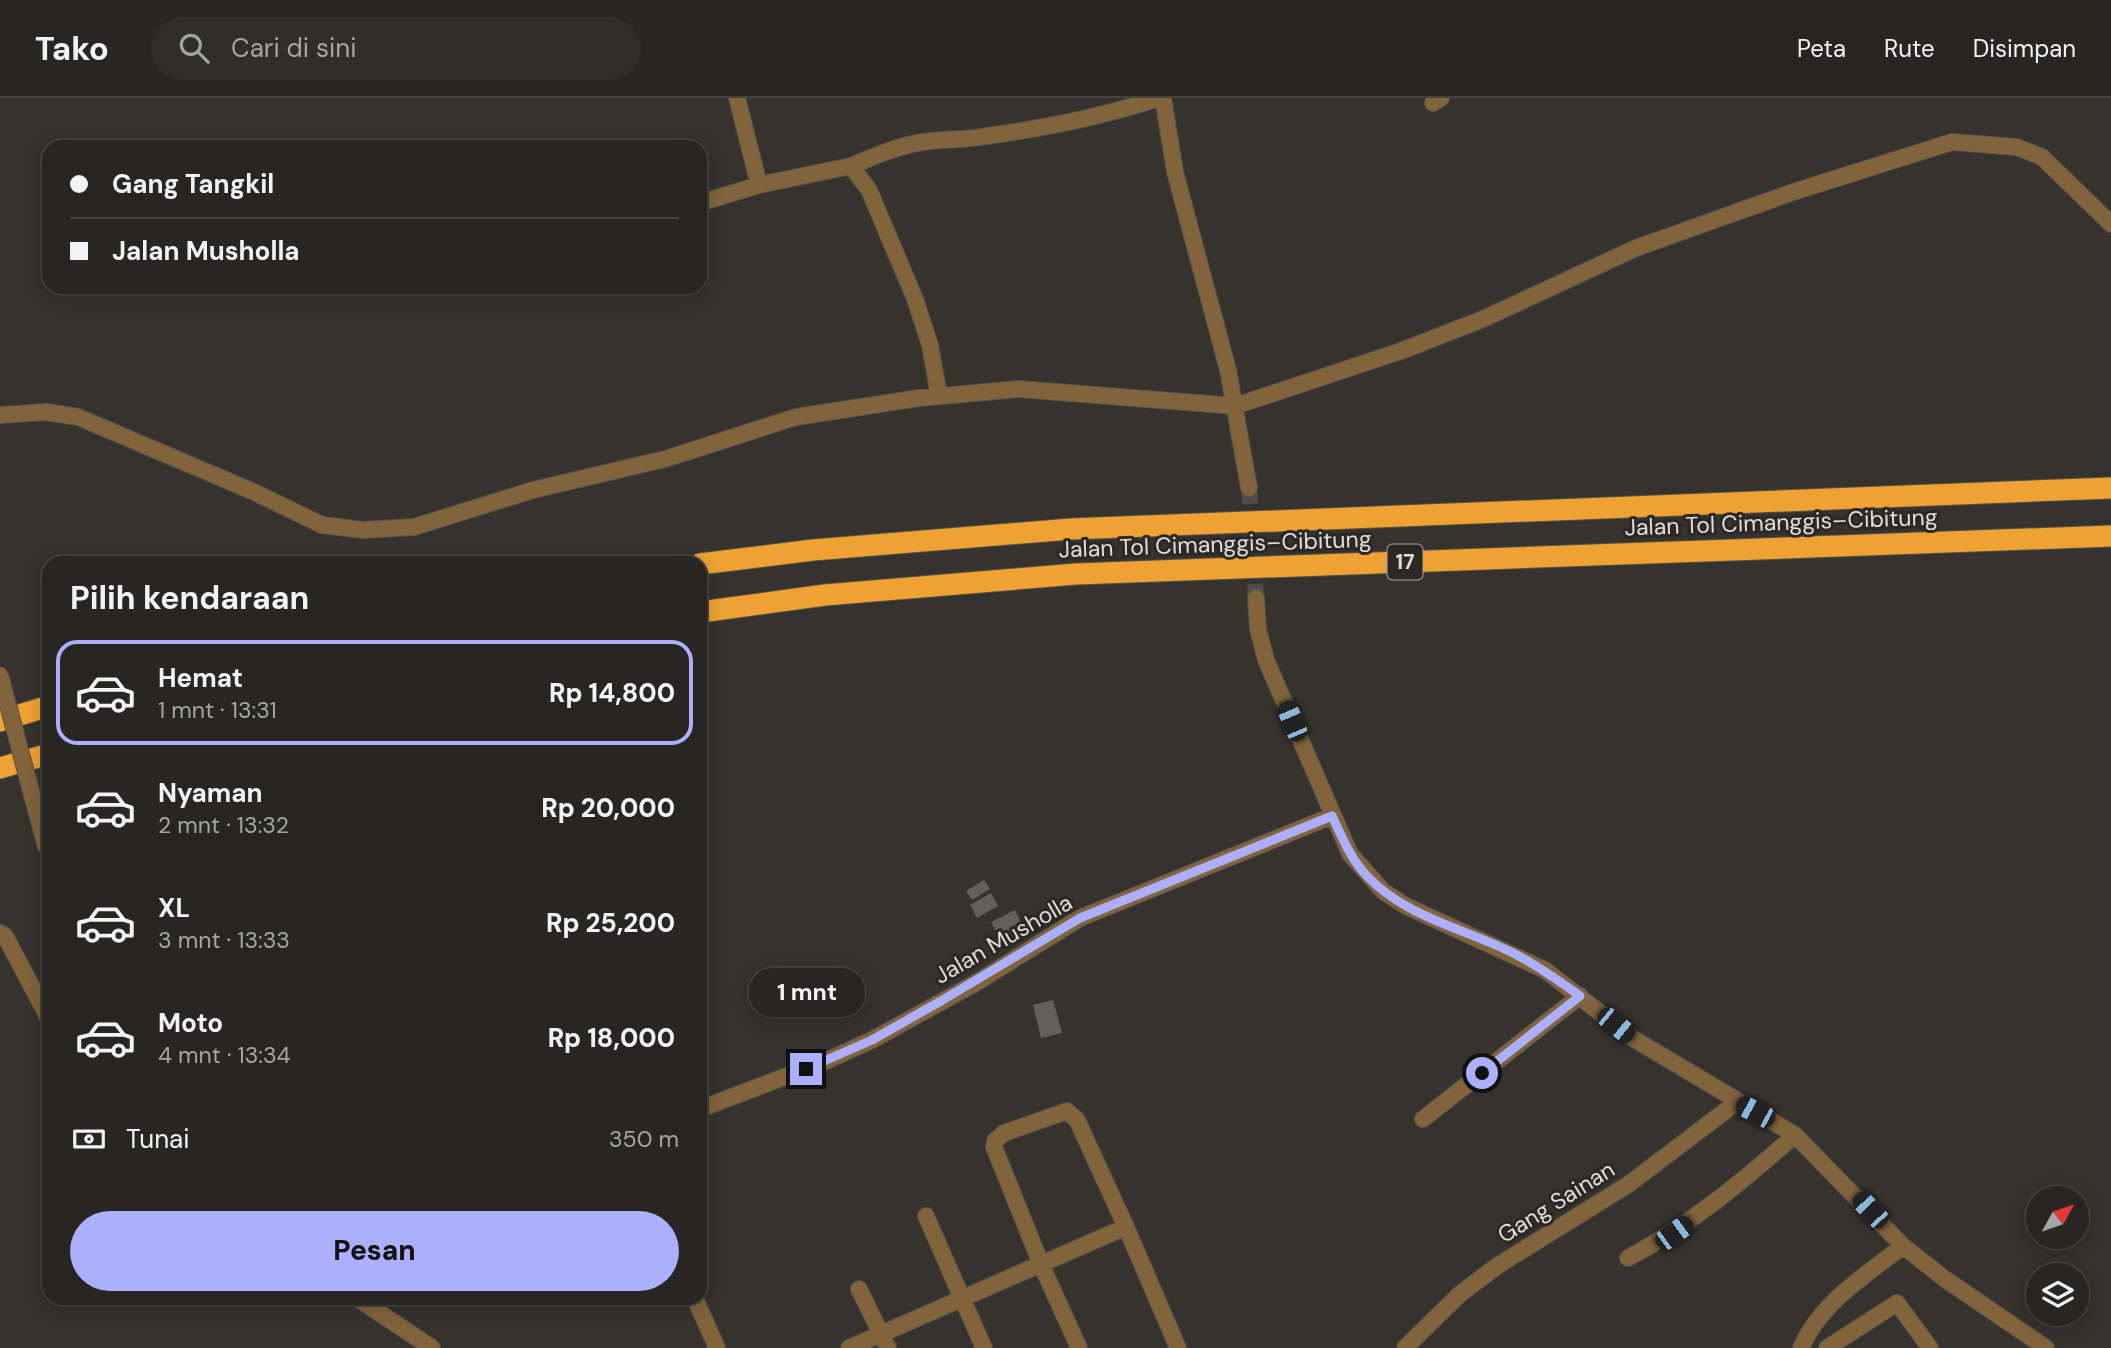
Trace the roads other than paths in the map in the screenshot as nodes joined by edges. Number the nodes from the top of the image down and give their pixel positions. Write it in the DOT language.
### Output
graph roads {
  1 [pos="737,98"];
  2 [pos="1161,98"];
  3 [pos="852,166"];
  4 [pos="759,185"];
  5 [pos="707,201"];
  6 [pos="2111,224"];
  7 [pos="939,396"];
  8 [pos="1235,406"];
  9 [pos="0,415"];
  10 [pos="1249,488"];
  11 [pos="2111,488"];
  12 [pos="2111,536"];
  13 [pos="707,563"];
  14 [pos="1256,598"];
  15 [pos="707,610"];
  16 [pos="0,675"];
  17 [pos="42,708"];
  18 [pos="0,721"];
  19 [pos="42,756"];
  20 [pos="0,768"];
  21 [pos="1332,816"];
  22 [pos="42,833"];
  23 [pos="0,933"];
  24 [pos="1580,996"];
  25 [pos="42,1006"];
  26 [pos="1737,1102"];
  27 [pos="707,1106"];
  28 [pos="1423,1119"];
  29 [pos="1795,1135"];
  30 [pos="926,1216"];
  31 [pos="1126,1227"];
  32 [pos="1903,1246"];
  33 [pos="1628,1258"];
  34 [pos="1041,1264"];
  35 [pos="859,1289"];
  36 [pos="961,1298"];
  37 [pos="368,1305"];
  38 [pos="698,1305"];
  39 [pos="885,1341"];
  40 [pos="432,1348"];
  41 [pos="717,1348"];
  42 [pos="849,1348"];
  43 [pos="984,1348"];
  44 [pos="1079,1348"];
  45 [pos="1178,1348"];
  46 [pos="1405,1348"];
  47 [pos="1801,1348"];
  48 [pos="1827,1348"];
  49 [pos="1930,1348"];
  50 [pos="2046,1348"];
  1 -- 4 [label="street"];
  2 -- 3 [label="street"];
  2 -- 8 [label="street"];
  3 -- 4 [label="street"];
  3 -- 7 [label="street"];
  4 -- 5 [label="street"];
  6 -- 8 [label="street"];
  7 -- 8 [label="street"];
  7 -- 9 [label="street"];
  8 -- 10 [label="street"];
  11 -- 13 [label="highway, Jalan Tol Cimanggis–Cibitung / 17"];
  12 -- 15 [label="highway, Jalan Tol Cimanggis–Cibitung / 17"];
  14 -- 21 [label="street"];
  16 -- 22 [label="street, bridge"];
  17 -- 18 [label="highway"];
  19 -- 20 [label="highway"];
  21 -- 24 [label="street"];
  21 -- 27 [label="street, Jalan Musholla"];
  23 -- 25 [label="street"];
  24 -- 26 [label="street"];
  24 -- 28 [label="street"];
  26 -- 29 [label="street"];
  26 -- 46 [label="street, Gang Sainan"];
  29 -- 32 [label="street"];
  29 -- 33 [label="street"];
  30 -- 36 [label="street"];
  31 -- 34 [label="street"];
  31 -- 34 [label="street"];
  31 -- 45 [label="street"];
  32 -- 47 [label="street"];
  32 -- 50 [label="street"];
  34 -- 36 [label="street"];
  34 -- 44 [label="street"];
  35 -- 39 [label="street"];
  36 -- 39 [label="street"];
  36 -- 43 [label="street"];
  37 -- 40 [label="street"];
  38 -- 41 [label="street"];
  39 -- 42 [label="street"];
  48 -- 49 [label="street"];
}
